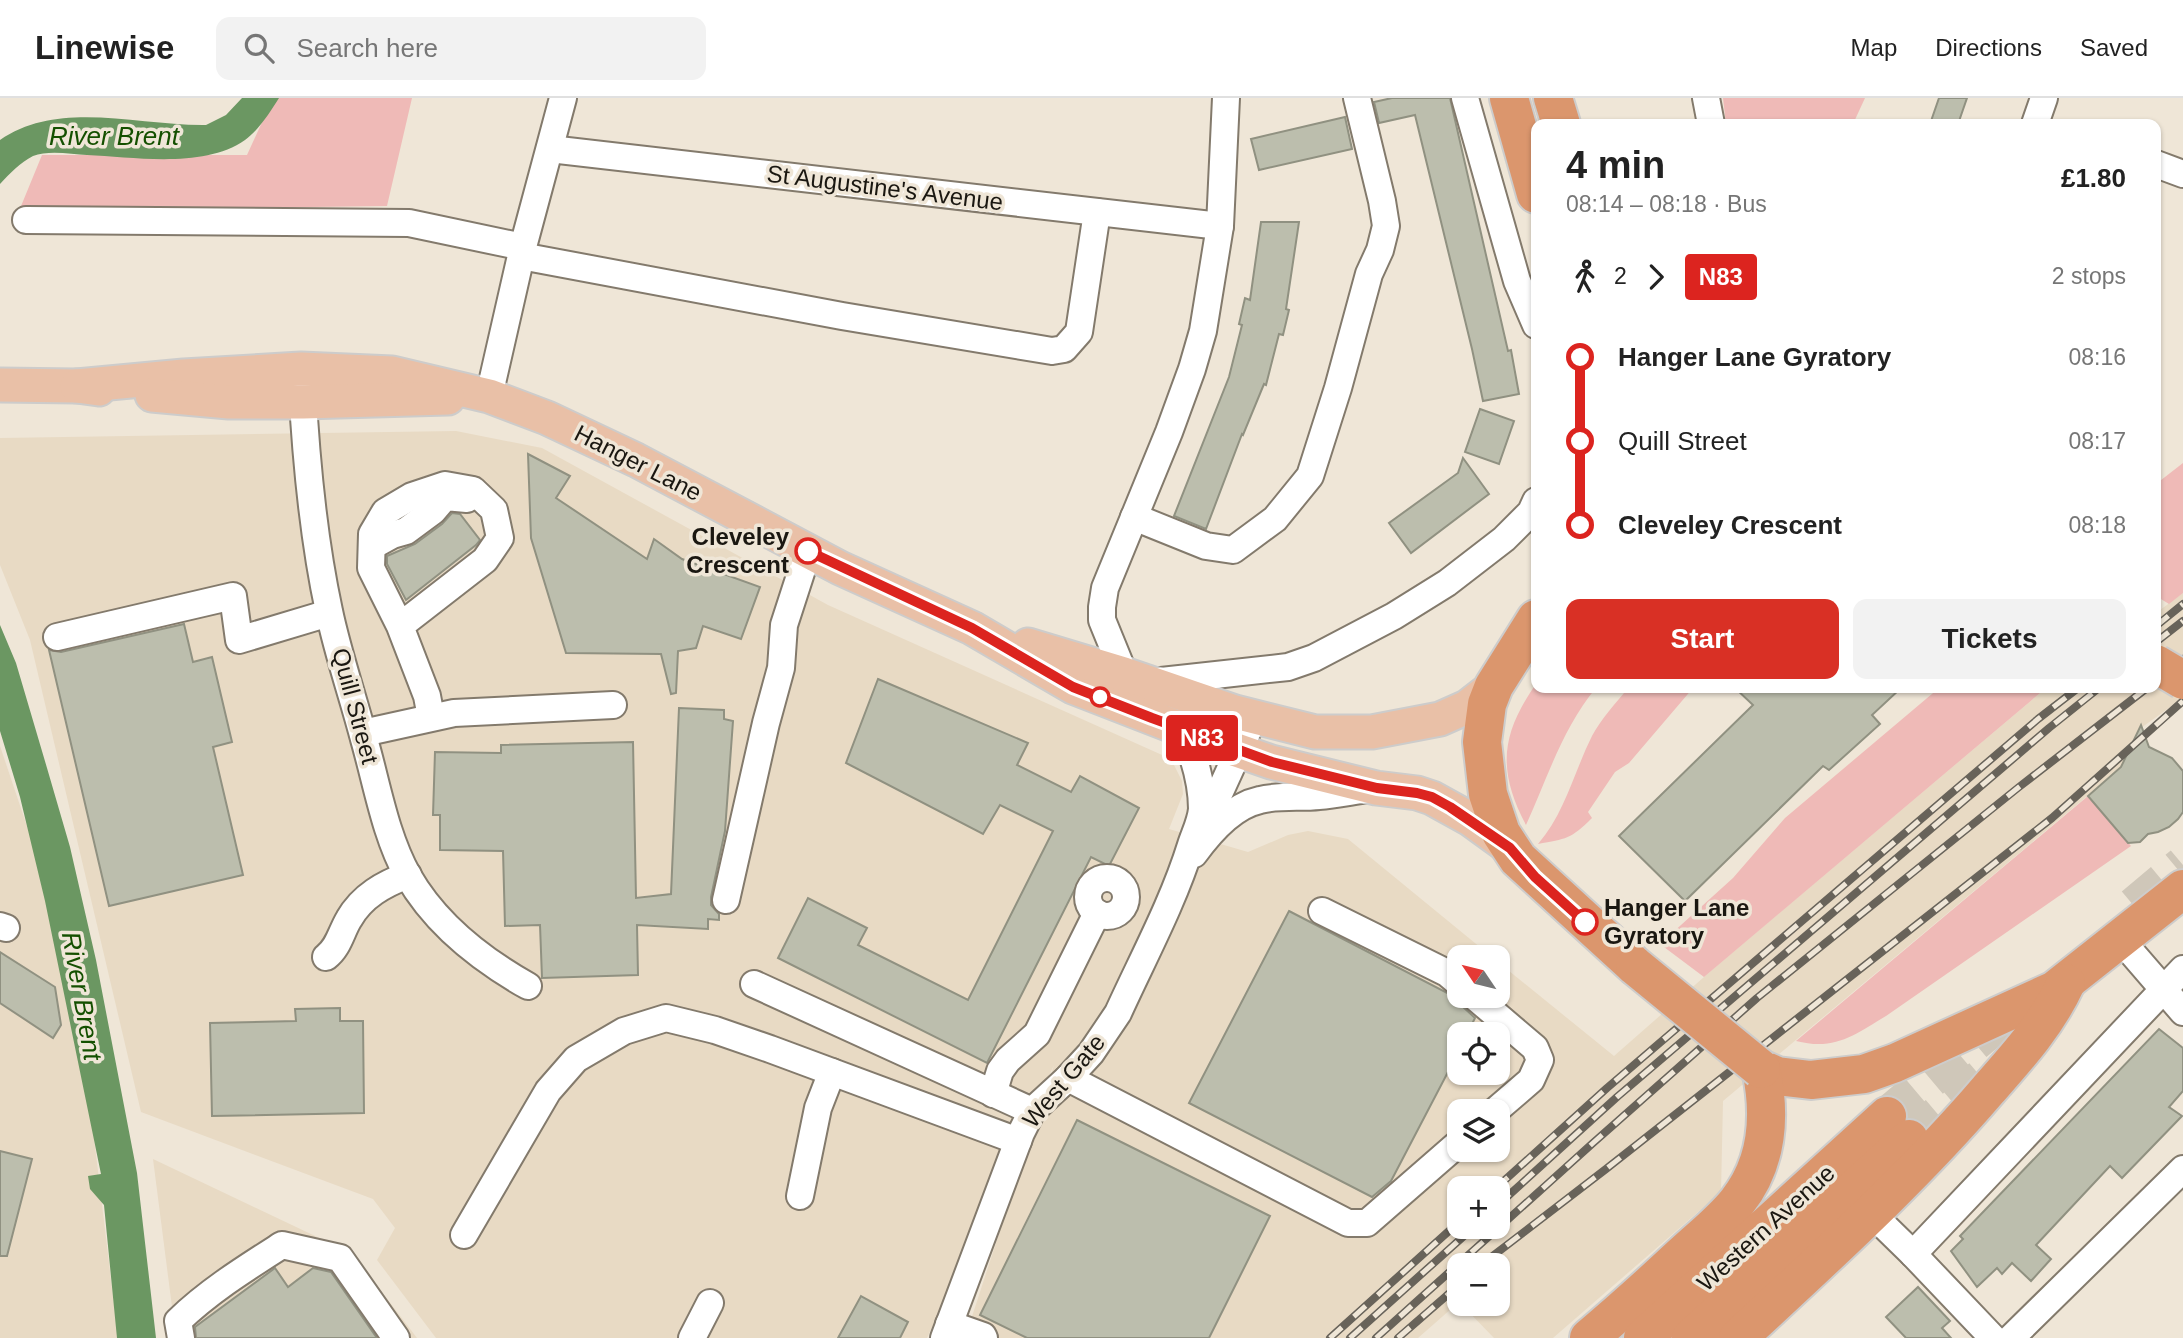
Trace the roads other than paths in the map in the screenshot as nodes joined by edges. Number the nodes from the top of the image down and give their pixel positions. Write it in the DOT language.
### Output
graph roads {
  1 [pos="563,98"];
  2 [pos="1229,98"];
  3 [pos="1357,98"];
  4 [pos="1465,98"];
  5 [pos="1509,98"];
  6 [pos="1553,98"];
  7 [pos="1706,98"];
  8 [pos="1559,119"];
  9 [pos="1710,119"];
  10 [pos="550,149"];
  11 [pos="2161,166"];
  12 [pos="2183,174"];
  13 [pos="1531,176"];
  14 [pos="1097,212"];
  15 [pos="26,220"];
  16 [pos="1220,226"];
  17 [pos="522,252"];
  18 [pos="1531,314"];
  19 [pos="301,369"];
  20 [pos="0,385"];
  21 [pos="76,386"];
  22 [pos="489,397"];
  23 [pos="303,402"];
  24 [pos="1531,512"];
  25 [pos="1134,517"];
  26 [pos="382,540"];
  27 [pos="808,551"];
  28 [pos="329,613"];
  29 [pos="400,626"];
  30 [pos="1531,627"];
  31 [pos="972,628"];
  32 [pos="57,636"];
  33 [pos="2161,667"];
  34 [pos="1135,678"];
  35 [pos="2183,680"];
  36 [pos="1494,685"];
  37 [pos="613,705"];
  38 [pos="431,717"];
  39 [pos="1254,717"];
  40 [pos="1183,730"];
  41 [pos="363,733"];
  42 [pos="1238,751"];
  43 [pos="1377,788"];
  44 [pos="1202,813"];
  45 [pos="1510,848"];
  46 [pos="1184,869"];
  47 [pos="408,875"];
  48 [pos="2183,889"];
  49 [pos="726,900"];
  50 [pos="1322,911"];
  51 [pos="1097,913"];
  52 [pos="2120,939"];
  53 [pos="326,957"];
  54 [pos="2183,969"];
  55 [pos="1447,973"];
  56 [pos="2066,983"];
  57 [pos="754,984"];
  58 [pos="528,986"];
  59 [pos="2163,990"];
  60 [pos="1488,1008"];
  61 [pos="2183,1012"];
  62 [pos="1760,1069"];
  63 [pos="832,1072"];
  64 [pos="1068,1078"];
  65 [pos="993,1094"];
  66 [pos="1509,1099"];
  67 [pos="1032,1111"];
  68 [pos="1018,1141"];
  69 [pos="1447,1153"];
  70 [pos="2183,1169"];
  71 [pos="800,1196"];
  72 [pos="1872,1214"];
  73 [pos="464,1235"];
  74 [pos="1913,1254"];
  75 [pos="710,1303"];
  76 [pos="946,1331"];
  77 [pos="181,1338"];
  78 [pos="396,1338"];
  79 [pos="692,1338"];
  80 [pos="984,1338"];
  81 [pos="1589,1338"];
  82 [pos="1643,1338"];
  83 [pos="1691,1338"];
  84 [pos="1738,1338"];
  85 [pos="1993,1338"];
  86 [pos="2011,1338"];
  1 -- 10 [label="street"];
  2 -- 16 [label="street"];
  3 -- 25 [label="street"];
  4 -- 18 [label="street"];
  5 -- 13 [label="highway"];
  6 -- 8 [label="highway"];
  7 -- 9 [label="street"];
  10 -- 14 [label="street, St Augustine's Avenue"];
  10 -- 17 [label="street"];
  11 -- 12 [label="street"];
  14 -- 16 [label="street, St Augustine's Avenue"];
  14 -- 17 [label="street"];
  15 -- 17 [label="street"];
  16 -- 25 [label="street"];
  17 -- 22 [label="street"];
  19 -- 21 [label="main road, Hanger Lane"];
  19 -- 22 [label="main road, Hanger Lane"];
  19 -- 23 [label="street, Quill Street"];
  20 -- 21 [label="main road, Hanger Lane"];
  21 -- 23 [label="main road, Hanger Lane"];
  22 -- 23 [label="main road, Hanger Lane"];
  22 -- 27 [label="main road, Hanger Lane"];
  23 -- 28 [label="street, Quill Street"];
  24 -- 34 [label="street"];
  25 -- 34 [label="street"];
  26 -- 29 [label="street"];
  26 -- 29 [label="street"];
  26 -- 29 [label="street"];
  27 -- 31 [label="main road, Hanger Lane"];
  27 -- 49 [label="street"];
  28 -- 32 [label="street"];
  28 -- 41 [label="street, Quill Street"];
  29 -- 38 [label="street"];
  30 -- 36 [label="highway"];
  31 -- 34 [label="main road, Hanger Lane"];
  31 -- 40 [label="main road, Hanger Lane"];
  33 -- 35 [label="highway, bridge"];
  34 -- 39 [label="main road, Hanger Lane"];
  36 -- 39 [label="main road, Hanger Lane"];
  36 -- 45 [label="highway"];
  37 -- 38 [label="street"];
  38 -- 41 [label="street"];
  39 -- 42 [label="street, West Gate"];
  40 -- 42 [label="main road, Hanger Lane"];
  40 -- 44 [label="street, West Gate"];
  41 -- 47 [label="street, Quill Street"];
  42 -- 43 [label="main road, Hanger Lane"];
  42 -- 44 [label="street, West Gate"];
  43 -- 45 [label="main road, Hanger Lane"];
  43 -- 46 [label="street, West Gate"];
  44 -- 46 [label="street, West Gate"];
  45 -- 62 [label="highway, bridge"];
  46 -- 64 [label="street, West Gate"];
  47 -- 53 [label="street"];
  47 -- 58 [label="street, Quill Street"];
  48 -- 52 [label="highway"];
  50 -- 55 [label="street"];
  51 -- 65 [label="street"];
  52 -- 56 [label="highway"];
  52 -- 59 [label="street"];
  54 -- 59 [label="street"];
  56 -- 62 [label="highway"];
  56 -- 72 [label="highway"];
  57 -- 65 [label="street"];
  59 -- 61 [label="street"];
  59 -- 74 [label="street"];
  60 -- 66 [label="street"];
  62 -- 81 [label="highway"];
  63 -- 68 [label="street"];
  63 -- 71 [label="street"];
  63 -- 73 [label="street"];
  64 -- 67 [label="street, West Gate"];
  64 -- 69 [label="street"];
  65 -- 67 [label="street"];
  67 -- 68 [label="street, West Gate"];
  68 -- 76 [label="street, West Gate"];
  70 -- 86 [label="street"];
  72 -- 74 [label="street"];
  72 -- 84 [label="highway"];
  74 -- 85 [label="street"];
  75 -- 79 [label="street"];
  76 -- 80 [label="street"];
  77 -- 78 [label="street"];
  82 -- 83 [label="highway, Western Avenue"];
}
